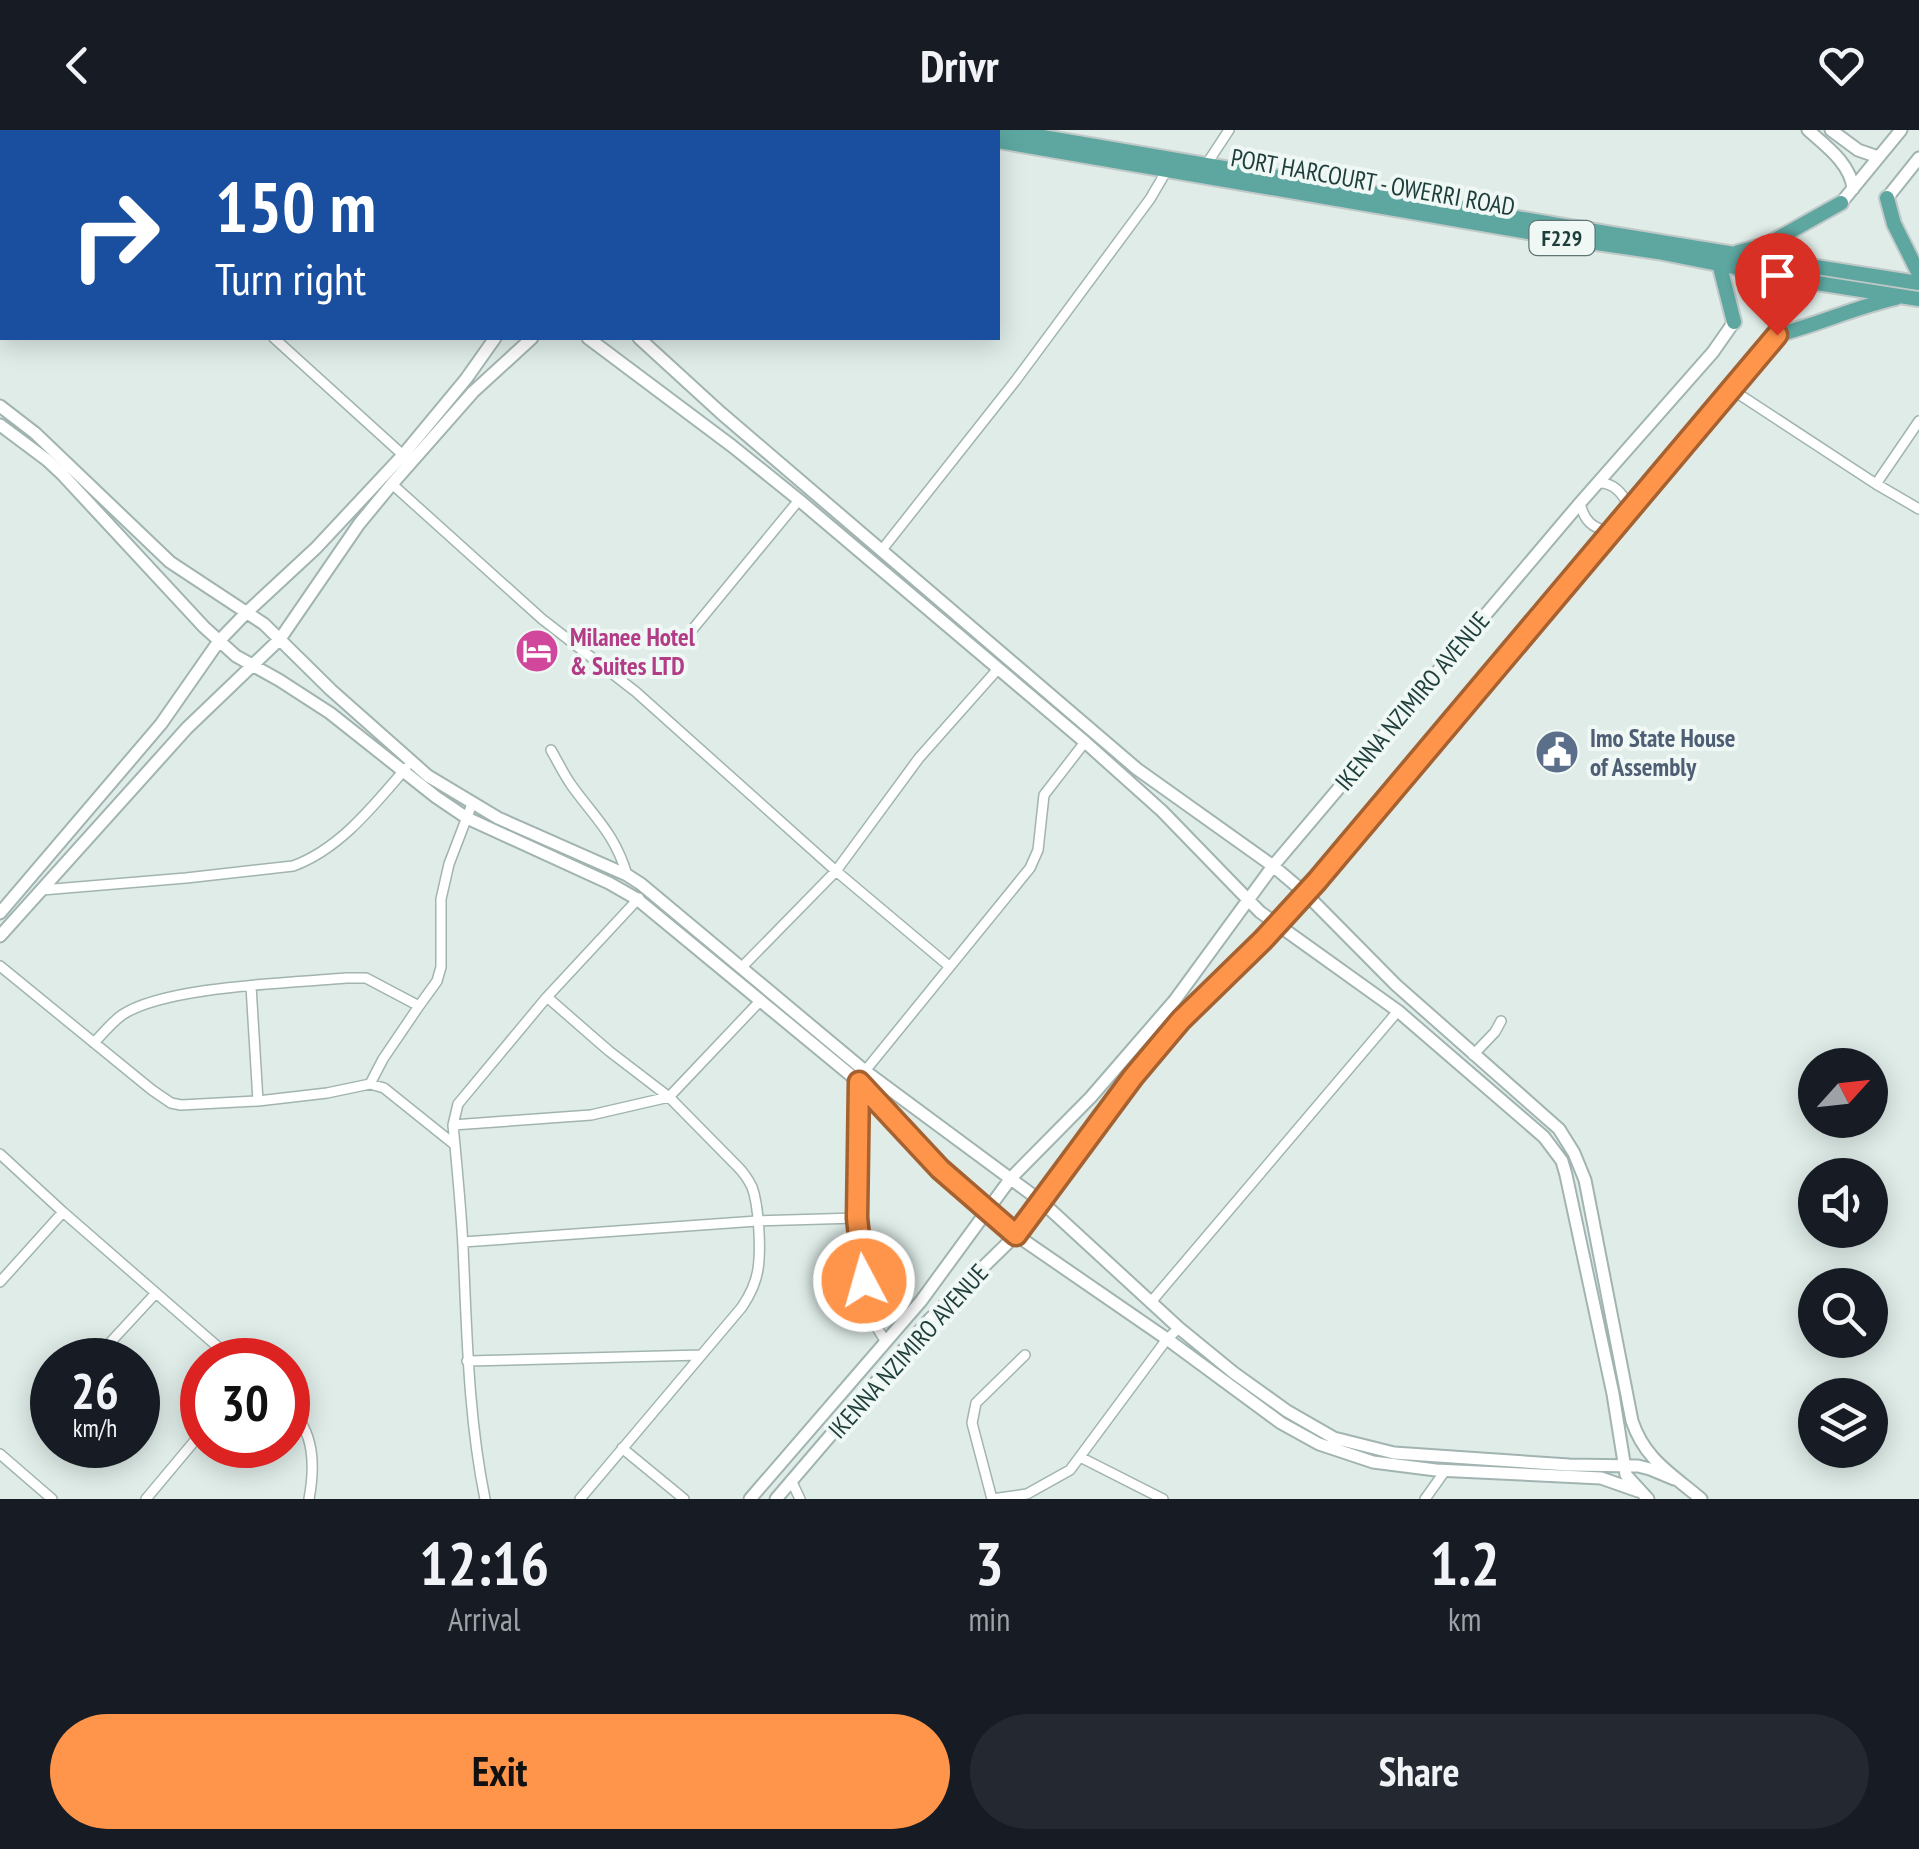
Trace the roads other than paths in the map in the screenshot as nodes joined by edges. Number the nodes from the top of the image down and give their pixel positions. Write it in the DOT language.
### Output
graph roads {
  1 [pos="1002,130"];
  2 [pos="1229,130"];
  3 [pos="1808,130"];
  4 [pos="1831,130"];
  5 [pos="1902,130"];
  6 [pos="1000,141"];
  7 [pos="1878,157"];
  8 [pos="1919,158"];
  9 [pos="1206,165"];
  10 [pos="1168,170"];
  11 [pos="1853,188"];
  12 [pos="1887,198"];
  13 [pos="1841,203"];
  14 [pos="1733,254"];
  15 [pos="1719,263"];
  16 [pos="1919,274"];
  17 [pos="1919,283"];
  18 [pos="1912,297"];
  19 [pos="1734,322"];
  20 [pos="1777,335"];
  21 [pos="276,340"];
  22 [pos="493,340"];
  23 [pos="530,340"];
  24 [pos="591,340"];
  25 [pos="641,340"];
  26 [pos="1731,390"];
  27 [pos="0,406"];
  28 [pos="1919,420"];
  29 [pos="0,426"];
  30 [pos="403,455"];
  31 [pos="1598,483"];
  32 [pos="392,484"];
  33 [pos="1876,484"];
  34 [pos="798,500"];
  35 [pos="1580,503"];
  36 [pos="1630,508"];
  37 [pos="1919,510"];
  38 [pos="1610,531"];
  39 [pos="880,552"];
  40 [pos="246,613"];
  41 [pos="692,630"];
  42 [pos="280,639"];
  43 [pos="220,641"];
  44 [pos="253,665"];
  45 [pos="997,670"];
  46 [pos="1085,742"];
  47 [pos="552,750"];
  48 [pos="407,766"];
  49 [pos="472,804"];
  50 [pos="466,818"];
  51 [pos="1273,866"];
  52 [pos="836,871"];
  53 [pos="627,875"];
  54 [pos="648,889"];
  55 [pos="42,890"];
  56 [pos="1305,893"];
  57 [pos="637,899"];
  58 [pos="1246,900"];
  59 [pos="0,913"];
  60 [pos="1277,926"];
  61 [pos="0,936"];
  62 [pos="0,966"];
  63 [pos="949,966"];
  64 [pos="742,967"];
  65 [pos="251,986"];
  66 [pos="547,998"];
  67 [pos="761,1000"];
  68 [pos="419,1006"];
  69 [pos="1398,1011"];
  70 [pos="1501,1021"];
  71 [pos="94,1043"];
  72 [pos="1473,1055"];
  73 [pos="862,1077"];
  74 [pos="370,1084"];
  75 [pos="669,1097"];
  76 [pos="258,1101"];
  77 [pos="452,1125"];
  78 [pos="1567,1141"];
  79 [pos="454,1145"];
  80 [pos="1554,1148"];
  81 [pos="0,1154"];
  82 [pos="1012,1178"];
  83 [pos="1042,1202"];
  84 [pos="986,1210"];
  85 [pos="63,1212"];
  86 [pos="857,1218"];
  87 [pos="757,1221"];
  88 [pos="1016,1235"];
  89 [pos="463,1242"];
  90 [pos="0,1282"];
  91 [pos="156,1293"];
  92 [pos="1150,1302"];
  93 [pos="1179,1328"];
  94 [pos="114,1338"];
  95 [pos="208,1338"];
  96 [pos="1167,1339"];
  97 [pos="886,1342"];
  98 [pos="701,1355"];
  99 [pos="1025,1355"];
  100 [pos="467,1360"];
  101 [pos="310,1444"];
  102 [pos="622,1448"];
  103 [pos="0,1454"];
  104 [pos="1080,1457"];
  105 [pos="180,1458"];
  106 [pos="1624,1465"];
  107 [pos="1445,1471"];
  108 [pos="1674,1479"];
  109 [pos="791,1480"];
  110 [pos="1643,1495"];
  111 [pos="52,1499"];
  112 [pos="146,1499"];
  113 [pos="309,1499"];
  114 [pos="485,1499"];
  115 [pos="580,1499"];
  116 [pos="684,1499"];
  117 [pos="750,1499"];
  118 [pos="776,1499"];
  119 [pos="800,1499"];
  120 [pos="992,1499"];
  121 [pos="1163,1499"];
  122 [pos="1425,1499"];
  123 [pos="1701,1499"];
  1 -- 9 [label="main road, PORT HARCOURT - OWERRI ROAD / F229"];
  2 -- 9 [label="street"];
  3 -- 11 [label="street"];
  4 -- 7 [label="street"];
  5 -- 7 [label="street"];
  6 -- 10 [label="main road, PORT HARCOURT - OWERRI ROAD / F229"];
  7 -- 11 [label="street"];
  8 -- 12 [label="street"];
  9 -- 14 [label="main road, PORT HARCOURT - OWERRI ROAD / F229"];
  10 -- 15 [label="main road, PORT HARCOURT - OWERRI ROAD / F229"];
  10 -- 39 [label="street"];
  11 -- 13 [label="street"];
  12 -- 16 [label="main road"];
  13 -- 14 [label="main road"];
  14 -- 17 [label="main road, PORT HARCOURT - OWERRI ROAD / F229"];
  15 -- 18 [label="main road, PORT HARCOURT - OWERRI ROAD / F229"];
  15 -- 19 [label="main road"];
  18 -- 20 [label="main road"];
  19 -- 31 [label="street, IKENNA NZIMIRO AVENUE"];
  20 -- 26 [label="street, IKENNA NZIMIRO AVENUE"];
  21 -- 30 [label="street"];
  22 -- 30 [label="street"];
  23 -- 32 [label="street"];
  24 -- 34 [label="street"];
  25 -- 39 [label="street"];
  26 -- 33 [label="street"];
  26 -- 36 [label="street, IKENNA NZIMIRO AVENUE"];
  27 -- 40 [label="street"];
  28 -- 33 [label="street"];
  29 -- 43 [label="street"];
  30 -- 40 [label="street"];
  31 -- 35 [label="street, IKENNA NZIMIRO AVENUE"];
  31 -- 36 [label="street"];
  32 -- 42 [label="street"];
  32 -- 52 [label="street"];
  33 -- 37 [label="street"];
  34 -- 41 [label="street"];
  34 -- 45 [label="street"];
  35 -- 38 [label="street"];
  35 -- 51 [label="street, IKENNA NZIMIRO AVENUE"];
  36 -- 38 [label="street, IKENNA NZIMIRO AVENUE"];
  38 -- 56 [label="street, IKENNA NZIMIRO AVENUE"];
  39 -- 51 [label="street"];
  40 -- 42 [label="street"];
  40 -- 43 [label="street"];
  42 -- 44 [label="street"];
  42 -- 48 [label="street"];
  43 -- 44 [label="street"];
  43 -- 59 [label="street"];
  44 -- 48 [label="street"];
  44 -- 55 [label="street"];
  45 -- 46 [label="street"];
  45 -- 52 [label="street"];
  46 -- 58 [label="street"];
  46 -- 63 [label="street"];
  47 -- 53 [label="street"];
  48 -- 49 [label="street"];
  48 -- 50 [label="street"];
  48 -- 55 [label="street"];
  49 -- 50 [label="street"];
  49 -- 53 [label="street"];
  50 -- 57 [label="street"];
  50 -- 68 [label="street"];
  51 -- 56 [label="street"];
  51 -- 58 [label="street, IKENNA NZIMIRO AVENUE"];
  52 -- 63 [label="street"];
  52 -- 64 [label="street"];
  53 -- 54 [label="street"];
  54 -- 57 [label="street"];
  54 -- 64 [label="street"];
  55 -- 61 [label="street"];
  56 -- 60 [label="street, IKENNA NZIMIRO AVENUE"];
  56 -- 72 [label="street"];
  57 -- 66 [label="street"];
  57 -- 67 [label="street"];
  58 -- 60 [label="street"];
  58 -- 82 [label="street, IKENNA NZIMIRO AVENUE"];
  60 -- 69 [label="street"];
  60 -- 83 [label="street, IKENNA NZIMIRO AVENUE"];
  62 -- 71 [label="street"];
  63 -- 73 [label="street"];
  64 -- 73 [label="street"];
  65 -- 68 [label="street"];
  65 -- 71 [label="street"];
  65 -- 76 [label="street"];
  66 -- 75 [label="street"];
  66 -- 77 [label="street"];
  67 -- 73 [label="street"];
  67 -- 75 [label="street"];
  68 -- 74 [label="street"];
  69 -- 80 [label="street"];
  69 -- 92 [label="street"];
  70 -- 72 [label="street"];
  71 -- 76 [label="street"];
  72 -- 78 [label="street"];
  73 -- 82 [label="street"];
  73 -- 84 [label="street"];
  73 -- 86 [label="street"];
  74 -- 76 [label="street"];
  74 -- 79 [label="street"];
  75 -- 77 [label="street"];
  75 -- 87 [label="street"];
  77 -- 79 [label="street"];
  78 -- 80 [label="street"];
  78 -- 108 [label="street"];
  79 -- 89 [label="street"];
  80 -- 106 [label="street"];
  81 -- 85 [label="street"];
  82 -- 83 [label="street"];
  82 -- 84 [label="street, IKENNA NZIMIRO AVENUE"];
  83 -- 88 [label="street, IKENNA NZIMIRO AVENUE"];
  83 -- 92 [label="street"];
  84 -- 88 [label="street"];
  84 -- 97 [label="street, IKENNA NZIMIRO AVENUE"];
  85 -- 90 [label="street"];
  85 -- 91 [label="street"];
  86 -- 87 [label="street"];
  86 -- 97 [label="street"];
  87 -- 89 [label="street"];
  87 -- 98 [label="street"];
  88 -- 96 [label="street"];
  88 -- 109 [label="street, IKENNA NZIMIRO AVENUE"];
  89 -- 100 [label="street"];
  91 -- 94 [label="street"];
  91 -- 95 [label="street"];
  92 -- 93 [label="street"];
  93 -- 96 [label="street"];
  93 -- 106 [label="street"];
  96 -- 104 [label="street"];
  96 -- 107 [label="street"];
  97 -- 117 [label="street, IKENNA NZIMIRO AVENUE"];
  98 -- 100 [label="street"];
  98 -- 102 [label="street"];
  99 -- 120 [label="street"];
  100 -- 114 [label="street"];
  101 -- 113 [label="street"];
  102 -- 115 [label="street"];
  102 -- 116 [label="street"];
  103 -- 111 [label="street"];
  104 -- 120 [label="street"];
  104 -- 121 [label="street"];
  105 -- 112 [label="street"];
  106 -- 108 [label="street"];
  106 -- 110 [label="street"];
  107 -- 110 [label="street"];
  107 -- 122 [label="street"];
  108 -- 123 [label="street"];
  109 -- 118 [label="street, IKENNA NZIMIRO AVENUE"];
  109 -- 119 [label="street"];
}
